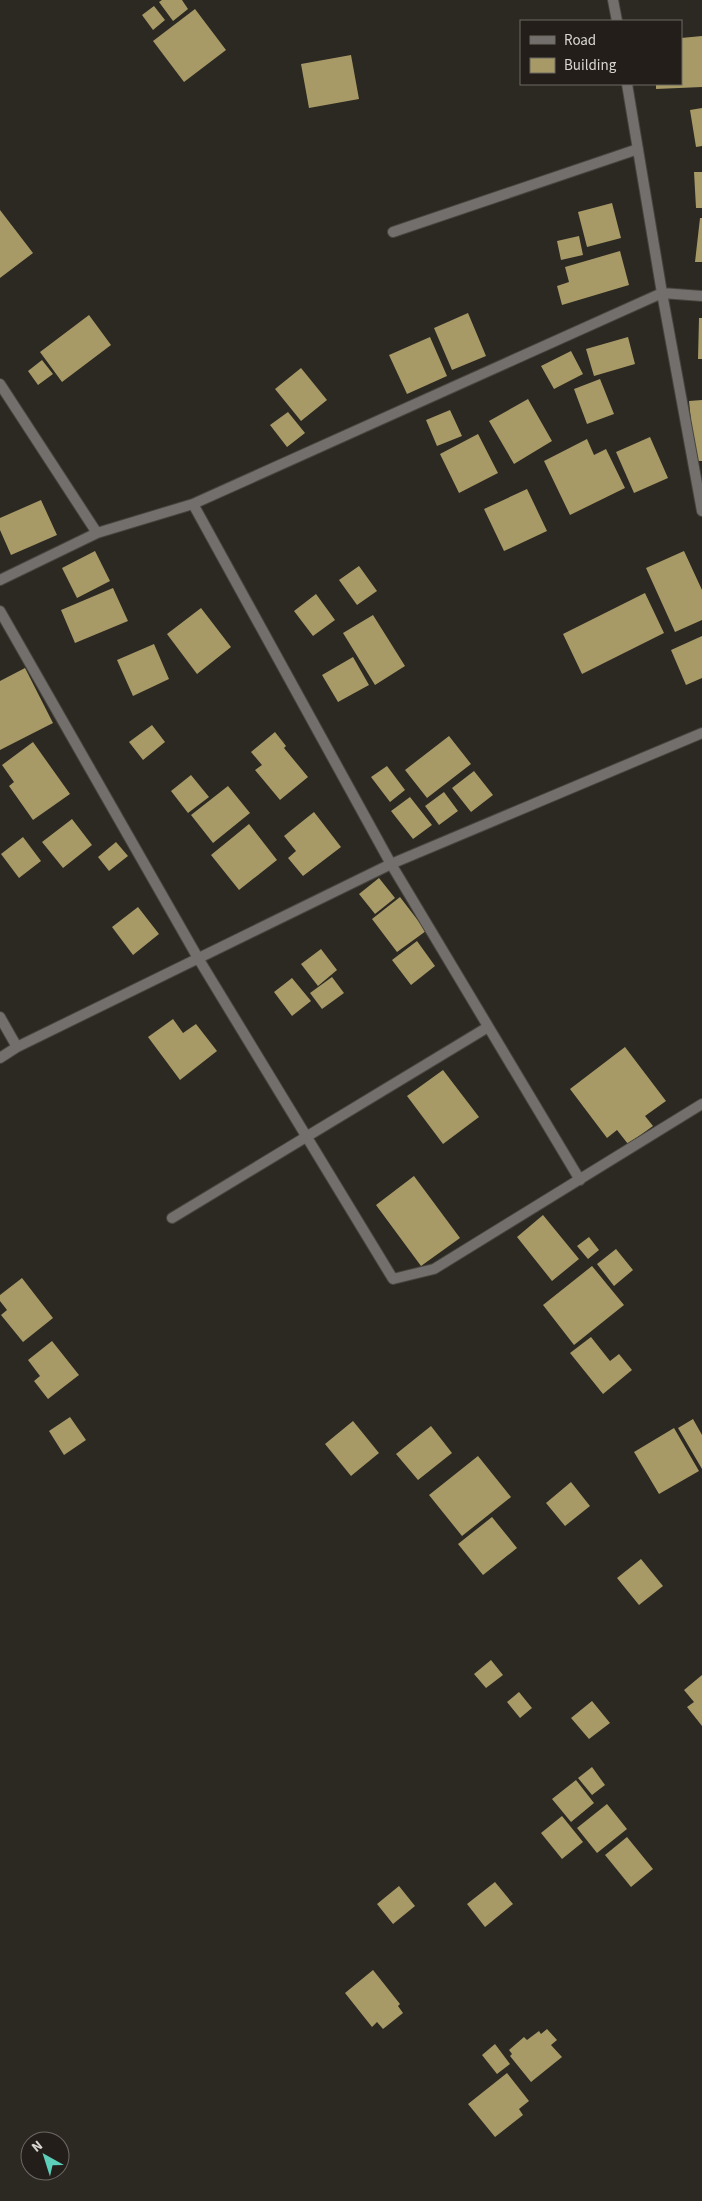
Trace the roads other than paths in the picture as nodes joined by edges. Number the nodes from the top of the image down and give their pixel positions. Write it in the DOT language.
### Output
graph roads {
  1 [pos="614,0"];
  2 [pos="617,20"];
  3 [pos="627,85"];
  4 [pos="638,149"];
  5 [pos="393,232"];
  6 [pos="662,293"];
  7 [pos="702,296"];
  8 [pos="0,384"];
  9 [pos="193,504"];
  10 [pos="702,511"];
  11 [pos="97,533"];
  12 [pos="0,580"];
  13 [pos="0,611"];
  14 [pos="702,733"];
  15 [pos="391,864"];
  16 [pos="198,958"];
  17 [pos="0,1017"];
  18 [pos="488,1027"];
  19 [pos="17,1047"];
  20 [pos="0,1058"];
  21 [pos="702,1104"];
  22 [pos="305,1136"];
  23 [pos="580,1180"];
  24 [pos="172,1218"];
  1 -- 2 [label="street"];
  3 -- 4 [label="street"];
  4 -- 5 [label="street"];
  4 -- 6 [label="street"];
  6 -- 7 [label="street"];
  6 -- 9 [label="street"];
  6 -- 10 [label="street"];
  8 -- 11 [label="street"];
  9 -- 11 [label="street"];
  9 -- 15 [label="street"];
  11 -- 12 [label="street"];
  13 -- 16 [label="street"];
  14 -- 15 [label="street"];
  15 -- 16 [label="street"];
  15 -- 18 [label="street"];
  16 -- 19 [label="street"];
  16 -- 22 [label="street"];
  17 -- 19 [label="street"];
  18 -- 22 [label="street"];
  18 -- 23 [label="street"];
  19 -- 20 [label="street"];
  21 -- 23 [label="street"];
  22 -- 23 [label="street"];
  22 -- 24 [label="street"];
}
